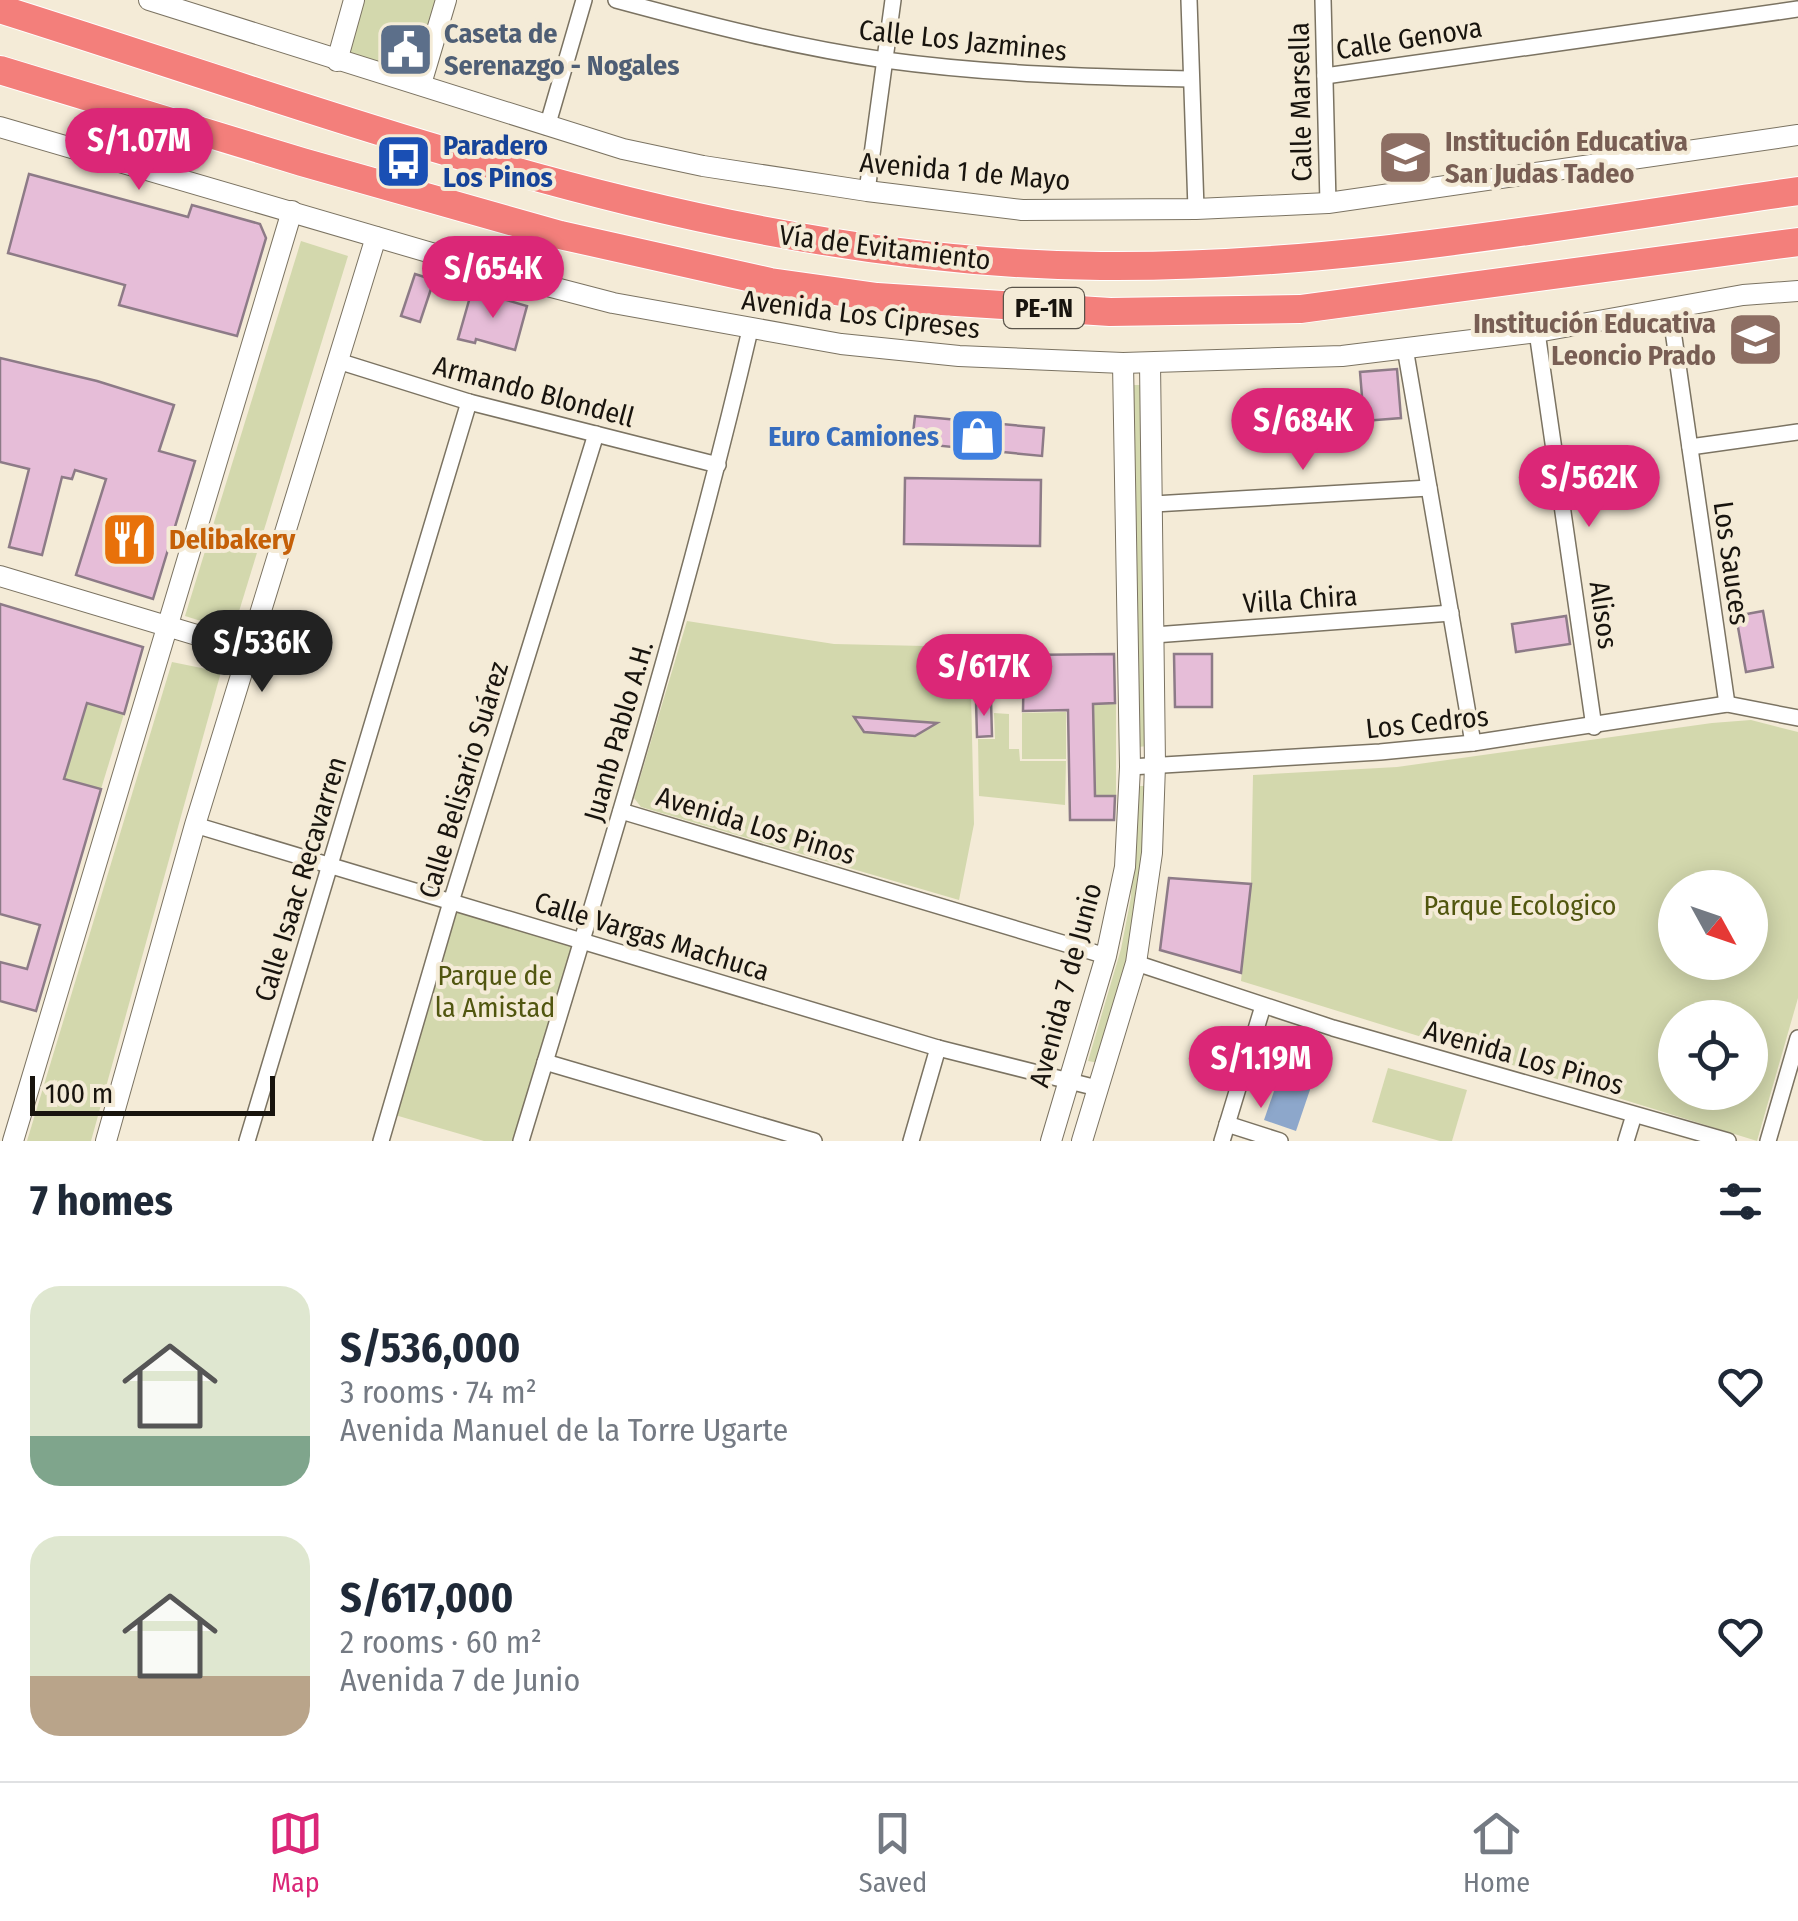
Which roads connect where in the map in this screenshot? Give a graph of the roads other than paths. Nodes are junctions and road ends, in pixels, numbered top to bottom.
1 (148, 0) edge
2 (354, 0) edge
3 (446, 0) edge
4 (584, 0) edge
5 (616, 0) edge
6 (892, 0) edge
7 (1189, 0) edge
8 (1323, 0) edge
9 (0, 9) edge
10 (1798, 9) edge
11 (884, 60) junction
12 (337, 61) junction
13 (0, 70) edge
14 (1324, 76) junction
15 (1191, 80) junction
16 (420, 84) junction
17 (0, 127) edge
18 (547, 127) junction
19 (1798, 135) edge
20 (868, 191) junction
21 (1798, 191) edge
22 (1328, 204) junction
23 (1196, 208) junction
24 (292, 211) junction
25 (376, 237) junction
26 (1798, 242) edge
27 (1798, 291) edge
28 (1670, 310) junction
29 (750, 330) junction
30 (1537, 332) junction
31 (1405, 348) junction
32 (338, 362) junction
33 (1123, 363) junction
34 (1150, 363) junction
35 (469, 402) junction
36 (1798, 432) edge
37 (596, 434) junction
38 (1690, 447) junction
39 (718, 465) junction
40 (1429, 488) junction
41 (1154, 504) junction
42 (0, 576) edge
43 (1451, 613) junction
44 (169, 626) junction
45 (1154, 635) junction
46 (250, 650) junction
47 (1727, 704) junction
48 (1798, 718) edge
49 (1594, 726) junction
50 (1473, 743) junction
51 (1155, 765) junction
52 (1130, 767) junction
53 (622, 811) junction
54 (196, 825) junction
55 (330, 865) junction
56 (451, 902) junction
57 (582, 941) junction
58 (1106, 956) junction
59 (1136, 963) junction
60 (1263, 1006) junction
61 (1798, 1038) edge
62 (938, 1048) junction
63 (544, 1062) junction
64 (1068, 1081) junction
65 (1097, 1088) junction
66 (1634, 1114) junction
67 (1227, 1124) junction
68 (13, 1141) edge
69 (106, 1141) edge
70 (247, 1141) edge
71 (380, 1141) edge
72 (521, 1141) edge
73 (814, 1141) edge
74 (911, 1141) edge
75 (1051, 1141) edge
76 (1082, 1141) edge
77 (1222, 1141) edge
78 (1280, 1141) edge
79 (1626, 1141) edge
80 (1728, 1141) edge
81 (1768, 1141) edge

1 - 12 street, Avenida 1 de Mayo
2 - 12 street
3 - 16 street
4 - 18 street
5 - 11 street, Calle Los Jazmines
6 - 11 street
7 - 15 street
8 - 14 street, Calle Marsella
9 - 21 highway, Vía de Evitamiento / PE-1N
10 - 14 street, Calle Genova
11 - 15 street, Calle Los Jazmines
11 - 20 street
12 - 16 street, Avenida 1 de Mayo
13 - 26 highway, Vía de Evitamiento / PE-1N
14 - 22 street, Calle Marsella
15 - 23 street
16 - 18 street, Avenida 1 de Mayo
17 - 24 street, Avenida Los Cipreses
18 - 20 street, Avenida 1 de Mayo
19 - 22 street, Avenida 1 de Mayo
20 - 23 street, Avenida 1 de Mayo
22 - 23 street, Avenida 1 de Mayo
24 - 25 street, Avenida Los Cipreses
24 - 44 street
25 - 29 street, Avenida Los Cipreses
25 - 32 street
27 - 28 street, Avenida Los Cipreses
28 - 30 street, Avenida Los Cipreses
28 - 38 street, Los Sauces
29 - 33 street, Avenida Los Cipreses
29 - 39 street, Juanb Pablo A.H.
30 - 31 street, Avenida Los Cipreses
30 - 49 street, Alisos
31 - 34 street, Avenida Los Cipreses
31 - 40 street
32 - 35 street, Armando Blondell
32 - 46 street
33 - 34 street, Avenida Los Cipreses
33 - 52 street, Avenida 7 de Junio
34 - 41 street, Avenida 7 de Junio
35 - 37 street, Armando Blondell
35 - 55 street, Calle Isaac Recavarren
36 - 38 street
37 - 39 street, Armando Blondell
37 - 56 street, Calle Belisario Suárez
38 - 47 street, Los Sauces
39 - 53 street, Juanb Pablo A.H.
40 - 41 street
40 - 43 street
41 - 45 street, Avenida 7 de Junio
42 - 44 street
43 - 45 street, Villa Chira
43 - 50 street
44 - 46 street
44 - 68 street
45 - 51 street, Avenida 7 de Junio
46 - 54 street
47 - 48 street
47 - 49 street, Los Cedros
49 - 50 street, Los Cedros
50 - 51 street, Los Cedros
51 - 52 street, Los Cedros
51 - 59 street, Avenida 7 de Junio
52 - 58 street, Avenida 7 de Junio
53 - 57 street, Juanb Pablo A.H.
53 - 58 street, Avenida Los Pinos
54 - 55 street, Calle Vargas Machuca
54 - 69 street
55 - 56 street, Calle Vargas Machuca
55 - 70 street, Calle Isaac Recavarren
56 - 57 street, Calle Vargas Machuca
56 - 71 street, Calle Belisario Suárez
57 - 62 street, Calle Vargas Machuca
57 - 63 street, Juanb Pablo A.H.
58 - 64 street, Avenida 7 de Junio
59 - 60 street, Avenida Los Pinos
59 - 65 street, Avenida 7 de Junio
60 - 66 street, Avenida Los Pinos
60 - 67 street
61 - 81 street
62 - 64 street, Calle Vargas Machuca
62 - 74 street
63 - 72 street, Juanb Pablo A.H.
63 - 73 street
64 - 65 street, Calle Vargas Machuca
64 - 75 street, Avenida 7 de Junio
65 - 76 street, Avenida 7 de Junio
66 - 79 street
66 - 80 street, Avenida Los Pinos
67 - 77 street
67 - 78 street

